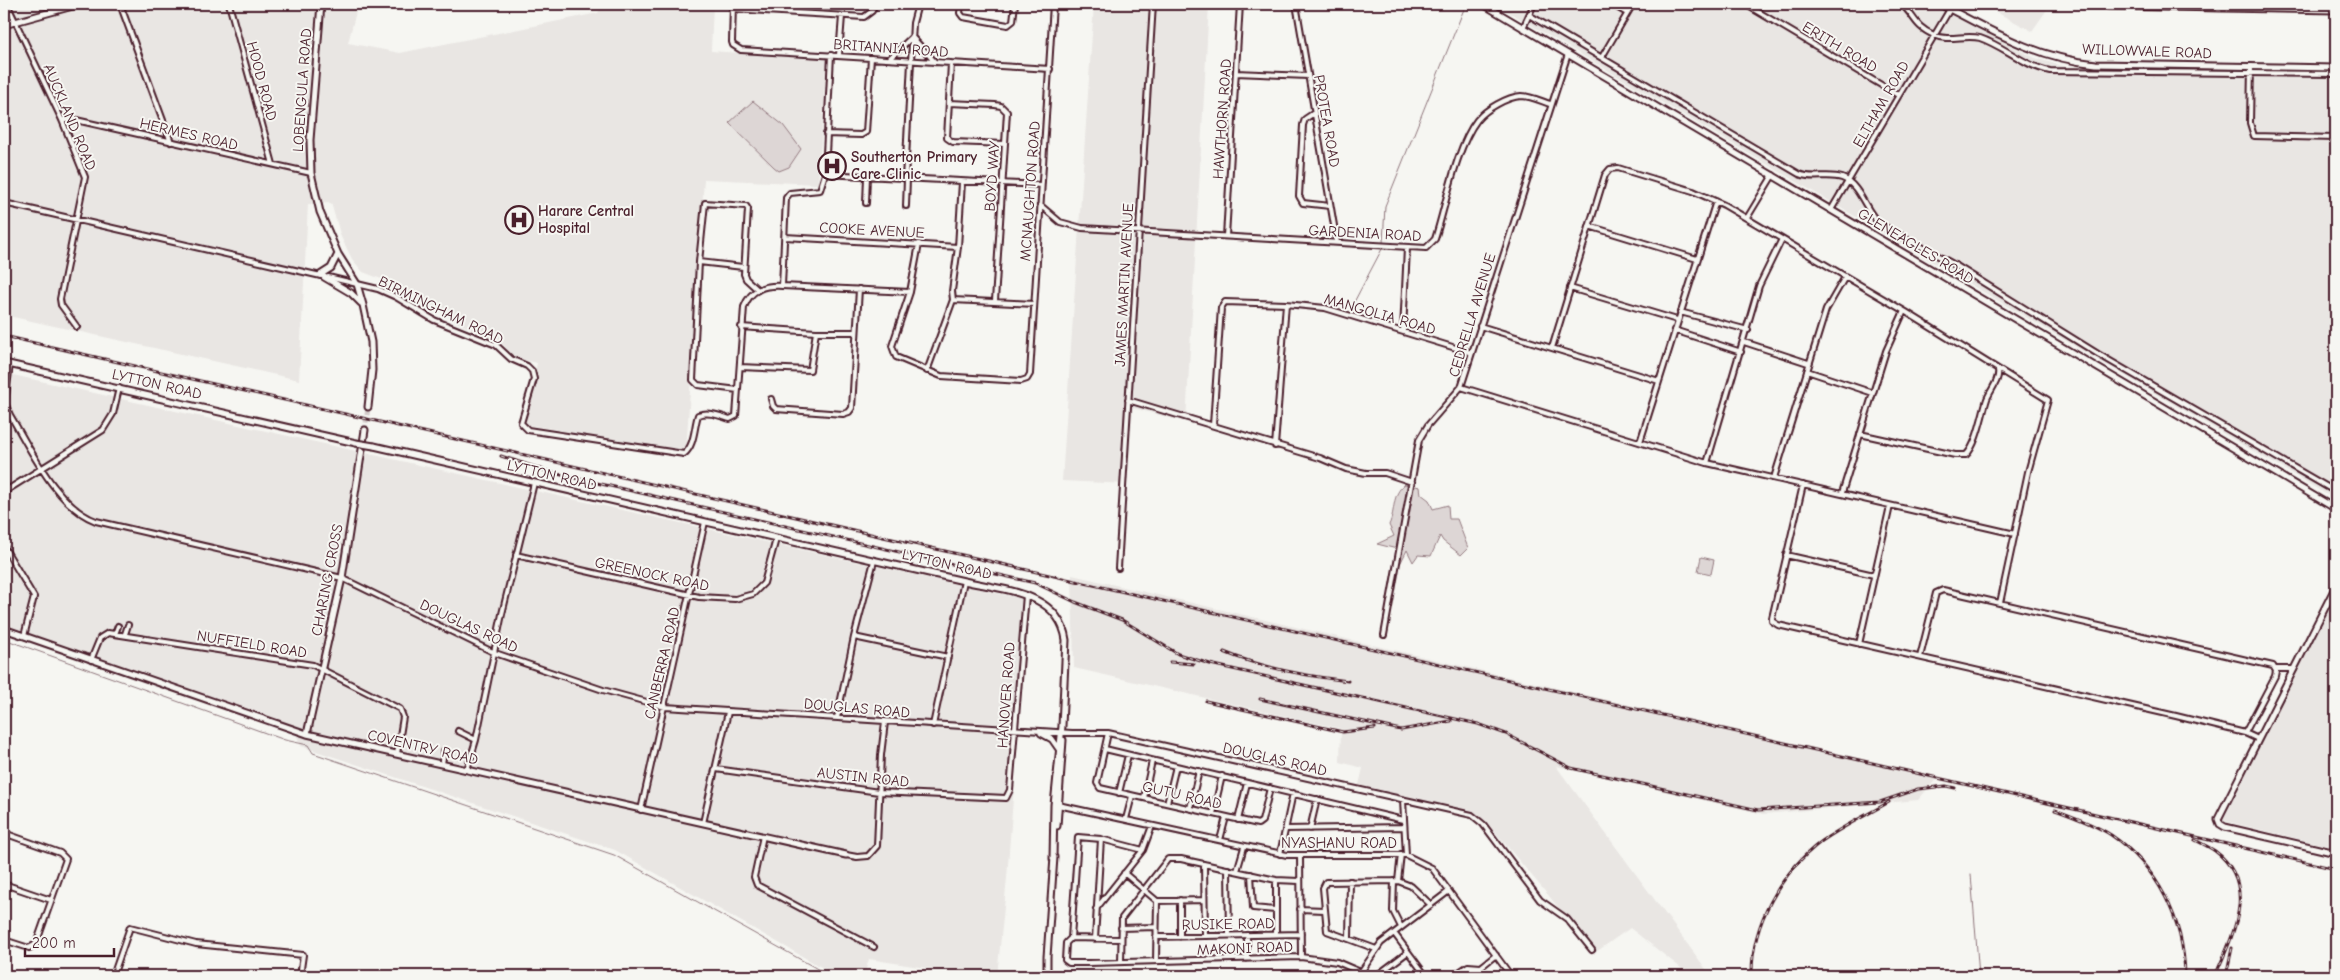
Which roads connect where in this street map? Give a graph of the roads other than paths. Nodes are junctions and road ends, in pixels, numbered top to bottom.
1 (7, 4) edge
2 (80, 4) edge
3 (120, 4) edge
4 (229, 4) edge
5 (321, 4) edge
6 (875, 4) edge
7 (918, 4) edge
8 (961, 4) edge
9 (1015, 4) edge
10 (1052, 4) edge
11 (1153, 4) edge
12 (1240, 4) edge
13 (1296, 4) edge
14 (1483, 4) edge
15 (1534, 4) edge
16 (1611, 4) edge
17 (1632, 4) edge
18 (1745, 4) edge
19 (1902, 4) edge
20 (1940, 4) edge
21 (2093, 4) edge
22 (2311, 4) edge
23 (2127, 5) edge
24 (2157, 5) edge
25 (733, 6) edge
26 (2227, 6) edge
27 (2265, 6) edge
28 (1950, 9) junction
29 (2310, 10) junction
30 (2336, 10) edge
31 (1627, 13) junction
32 (1529, 15) junction
33 (842, 16) junction
34 (14, 20) junction
35 (4, 24) edge
36 (1523, 28) junction
37 (1934, 36) junction
38 (912, 37) junction
39 (831, 54) junction
40 (1568, 54) junction
41 (839, 55) junction
42 (871, 58) junction
43 (890, 58) junction
44 (1602, 58) junction
45 (912, 60) junction
46 (934, 62) junction
47 (951, 63) junction
48 (2250, 66) junction
49 (2336, 68) edge
50 (1050, 69) junction
51 (1236, 73) junction
52 (2251, 73) junction
53 (2336, 74) edge
54 (1308, 76) junction
55 (1898, 95) junction
56 (949, 103) junction
57 (1550, 104) junction
58 (1314, 113) junction
59 (62, 120) junction
60 (826, 134) junction
61 (2336, 138) edge
62 (170, 142) junction
63 (1005, 144) junction
64 (273, 164) junction
65 (311, 173) junction
66 (825, 174) junction
67 (1773, 175) junction
68 (867, 177) junction
69 (906, 179) junction
70 (962, 182) junction
71 (1848, 182) junction
72 (1002, 184) junction
73 (1041, 185) junction
74 (1716, 201) junction
75 (866, 203) dead end
76 (4, 204) edge
77 (1040, 205) junction
78 (906, 206) dead end
79 (1330, 206) junction
80 (1830, 210) junction
81 (1747, 218) junction
82 (76, 220) junction
83 (1589, 226) junction
84 (1138, 231) junction
85 (1226, 236) junction
86 (785, 237) junction
87 (1782, 239) junction
88 (1337, 243) junction
89 (919, 244) junction
90 (958, 246) junction
91 (1408, 248) junction
92 (338, 254) junction
93 (1697, 259) junction
94 (699, 262) junction
95 (743, 266) junction
96 (322, 276) junction
97 (1845, 277) junction
98 (356, 284) junction
99 (782, 286) junction
100 (1570, 288) junction
101 (859, 289) junction
102 (758, 290) junction
103 (910, 292) junction
104 (953, 300) junction
105 (995, 301) junction
106 (1034, 304) junction
107 (1286, 304) junction
108 (363, 305) junction
109 (1904, 311) junction
110 (1680, 312) junction
111 (1677, 320) junction
112 (1480, 326) junction
113 (77, 327) dead end
114 (741, 327) junction
115 (1674, 330) junction
116 (1748, 330) junction
117 (1403, 331) junction
118 (816, 332) junction
119 (856, 332) junction
120 (1744, 342) junction
121 (1552, 348) junction
122 (1741, 352) junction
123 (1472, 353) junction
124 (1808, 363) junction
125 (7, 365) edge
126 (740, 367) junction
127 (1998, 370) junction
128 (927, 371) junction
129 (1807, 371) junction
130 (1659, 381) junction
131 (1461, 387) junction
132 (119, 388) junction
133 (738, 390) junction
134 (1873, 392) junction
135 (771, 399) dead end
136 (1128, 400) junction
137 (368, 407) tunnel mouth
138 (1213, 425) junction
139 (365, 430) tunnel mouth
140 (1860, 434) junction
141 (1640, 442) junction
142 (1275, 446) junction
143 (1707, 462) junction
144 (42, 468) junction
145 (1774, 478) junction
146 (1412, 482) junction
147 (534, 483) junction
148 (1803, 485) junction
149 (4, 492) edge
150 (2336, 492) edge
151 (1842, 493) junction
152 (1890, 506) junction
153 (2336, 509) edge
154 (705, 522) junction
155 (2015, 534) junction
156 (776, 539) junction
157 (4, 547) edge
158 (516, 555) junction
159 (1786, 555) junction
160 (874, 561) junction
161 (1118, 568) dead end
162 (1874, 575) junction
163 (342, 578) junction
164 (964, 580) junction
165 (2336, 586) edge
166 (689, 595) junction
167 (1026, 595) junction
168 (2000, 603) junction
169 (128, 625) dead end
170 (118, 626) dead end
171 (4, 629) edge
172 (115, 634) junction
173 (124, 634) junction
174 (1384, 635) dead end
175 (24, 636) junction
176 (854, 637) junction
177 (1859, 644) junction
178 (495, 653) junction
179 (948, 657) junction
180 (1920, 657) junction
181 (91, 660) junction
182 (322, 669) junction
183 (2276, 669) junction
184 (2294, 669) junction
185 (664, 707) junction
186 (728, 712) junction
187 (837, 718) junction
188 (885, 722) junction
189 (933, 725) junction
190 (458, 731) dead end
191 (1015, 731) junction
192 (1030, 731) junction
193 (1062, 731) junction
194 (1042, 733) junction
195 (1108, 733) junction
196 (2246, 733) junction
197 (307, 734) junction
198 (2258, 739) junction
199 (476, 740) junction
200 (1105, 749) junction
201 (1059, 750) junction
202 (444, 751) dead end
203 (397, 754) junction
204 (1128, 755) junction
205 (1152, 761) junction
206 (442, 764) junction
207 (1176, 766) junction
208 (716, 769) junction
209 (467, 770) junction
210 (1199, 771) junction
211 (1222, 776) junction
212 (1247, 783) junction
213 (1270, 788) junction
214 (879, 792) junction
215 (1119, 792) junction
216 (1294, 793) junction
217 (1008, 796) joint
218 (1132, 796) junction
219 (1144, 798) junction
220 (1317, 799) junction
221 (1403, 800) junction
222 (1167, 803) junction
223 (1056, 805) junction
224 (1190, 808) junction
225 (641, 810) junction
226 (1213, 814) junction
227 (1226, 817) junction
228 (1126, 819) junction
229 (1238, 820) junction
230 (1403, 820) junction
231 (703, 823) junction
232 (1152, 826) junction
233 (1403, 827) junction
234 (1286, 829) junction
235 (1310, 829) junction
236 (4, 833) edge
237 (763, 836) junction
238 (1101, 840) junction
239 (1220, 840) junction
240 (1244, 846) junction
241 (1143, 850) junction
242 (2336, 852) edge
243 (1280, 854) junction
244 (1401, 854) junction
245 (1406, 854) junction
246 (846, 856) joint
247 (1300, 856) junction
248 (1204, 864) junction
249 (1228, 869) junction
250 (1237, 871) junction
251 (1124, 873) junction
252 (1251, 874) junction
253 (1276, 880) junction
254 (1299, 881) junction
255 (1350, 881) junction
256 (1396, 881) junction
257 (4, 884) edge
258 (1144, 888) junction
259 (1449, 891) junction
260 (51, 900) junction
261 (1180, 900) junction
262 (1204, 900) junction
263 (1157, 901) junction
264 (1430, 905) junction
265 (1096, 909) junction
266 (1275, 910) junction
267 (1300, 910) junction
268 (1324, 910) junction
269 (1156, 927) junction
270 (1401, 927) junction
271 (1121, 928) junction
272 (1394, 933) junction
273 (1276, 934) junction
274 (1300, 934) junction
275 (1229, 935) junction
276 (1247, 935) junction
277 (1204, 936) junction
278 (1156, 937) junction
279 (1180, 937) junction
280 (1071, 938) junction
281 (1349, 938) junction
282 (1095, 939) junction
283 (1120, 939) junction
284 (4, 940) edge
285 (874, 947) dead end
286 (1376, 948) junction
287 (1592, 950) dead end
288 (1408, 952) junction
289 (1496, 955) junction
290 (1301, 957) junction
291 (1247, 959) junction
292 (1156, 961) junction
293 (1121, 962) junction
294 (1481, 967) junction
295 (1422, 970) junction
296 (1360, 972) junction
297 (114, 976) edge
298 (300, 976) edge
299 (1047, 976) edge
300 (1365, 976) edge
301 (1376, 976) edge
302 (1414, 976) edge
303 (1426, 976) edge
304 (1452, 976) edge
305 (1482, 976) edge
306 (1511, 976) edge

1 - 34 street, AUCKLAND ROAD
2 - 34 street
3 - 62 street
4 - 64 street, HOOD ROAD
5 - 65 street, LOBENGULA ROAD
6 - 33 street
7 - 38 street
8 - 9 street
10 - 50 street, MCNAUGHTON ROAD
11 - 84 street, JAMES MARTIN AVENUE
12 - 51 street, HAWTHORN ROAD
13 - 54 street, PROTEA ROAD
14 - 36 street, GLENEAGLES ROAD
15 - 32 street
16 - 31 street
17 - 31 street
18 - 55 street, ERITH ROAD
19 - 37 street
20 - 28 street, WILLOWVALE ROAD
21 - 23 street
22 - 29 street
23 - 24 street
24 - 26 street
25 - 33 street
25 - 39 street, BRITANNIA ROAD
26 - 27 street
27 - 29 street
28 - 37 street, ELTHAM ROAD
28 - 48 street, WILLOWVALE ROAD
29 - 30 street
31 - 44 street
32 - 36 street
32 - 44 street
33 - 41 street
34 - 35 street
34 - 59 street, AUCKLAND ROAD
36 - 40 street, GLENEAGLES ROAD
37 - 52 street
37 - 55 street, ELTHAM ROAD
38 - 43 street
38 - 45 street
38 - 46 street
39 - 41 street, BRITANNIA ROAD
39 - 60 street
40 - 57 street, CEDRELLA AVENUE
40 - 67 street, GLENEAGLES ROAD
41 - 42 street, BRITANNIA ROAD
42 - 43 street, BRITANNIA ROAD
42 - 60 street
43 - 45 street, BRITANNIA ROAD
44 - 71 street
45 - 46 street, BRITANNIA ROAD
45 - 69 street
46 - 47 street, BRITANNIA ROAD
47 - 50 street, BRITANNIA ROAD
47 - 56 street
48 - 49 street, WILLOWVALE ROAD
48 - 52 street
50 - 73 street, MCNAUGHTON ROAD
51 - 54 street
51 - 85 street, HAWTHORN ROAD
52 - 53 street
52 - 61 street
54 - 58 street, PROTEA ROAD
55 - 71 street, ELTHAM ROAD
56 - 63 street, BOYD WAY
56 - 63 street
57 - 91 street, GARDENIA ROAD
57 - 112 street, CEDRELLA AVENUE
58 - 79 street, PROTEA ROAD
58 - 79 street
59 - 62 street, HERMES ROAD
59 - 82 street, AUCKLAND ROAD
60 - 66 street
62 - 64 street, HERMES ROAD
63 - 72 street, BOYD WAY
64 - 65 street, HERMES ROAD
65 - 92 street, LOBENGULA ROAD
66 - 68 street
66 - 86 street
67 - 80 street, GLENEAGLES ROAD
67 - 81 street
68 - 69 street
68 - 75 street
69 - 70 street
69 - 78 street
70 - 72 street
70 - 90 street
71 - 80 street, ELTHAM ROAD
71 - 150 street
72 - 73 street
72 - 105 street, BOYD WAY
73 - 77 street, MCNAUGHTON ROAD
74 - 81 street
74 - 83 street
74 - 93 street
76 - 82 street, BIRMINGHAM ROAD
77 - 84 street, GARDENIA ROAD
77 - 106 street, MCNAUGHTON ROAD
79 - 88 street, PROTEA ROAD
80 - 153 street, GLENEAGLES ROAD
81 - 87 street
82 - 96 street, BIRMINGHAM ROAD
82 - 113 street, AUCKLAND ROAD
83 - 93 street
83 - 100 street
84 - 85 street, GARDENIA ROAD
84 - 136 street, JAMES MARTIN AVENUE
85 - 88 street, GARDENIA ROAD
86 - 89 street, COOKE AVENUE
86 - 99 street
87 - 97 street
87 - 116 street
88 - 91 street, GARDENIA ROAD
89 - 90 street, COOKE AVENUE
89 - 103 street
90 - 104 street
91 - 117 street
92 - 96 street
92 - 98 street, LOBENGULA ROAD
93 - 110 street
94 - 95 street
94 - 95 street
94 - 133 street
95 - 102 street
96 - 98 street, BIRMINGHAM ROAD
96 - 108 street
97 - 109 street
97 - 124 street
98 - 108 street, LOBENGULA ROAD
98 - 133 street, BIRMINGHAM ROAD
99 - 101 street
99 - 102 street
100 - 111 street
100 - 121 street
101 - 103 street
101 - 119 street
102 - 114 street
103 - 128 street
104 - 105 street
104 - 128 street
105 - 106 street
106 - 128 street, MCNAUGHTON ROAD
107 - 117 street, MANGOLIA ROAD
107 - 138 street, MANGOLIA ROAD
107 - 142 street
108 - 137 street, LOBENGULA ROAD
109 - 127 street
109 - 134 street
110 - 111 street
110 - 116 street
111 - 115 street
112 - 121 street
112 - 123 street, CEDRELLA AVENUE
114 - 118 street
114 - 126 street
115 - 122 street
115 - 130 street
116 - 120 street
117 - 123 street, MANGOLIA ROAD
118 - 119 street
118 - 126 street
119 - 135 street
120 - 122 street
120 - 124 street
121 - 130 street
122 - 143 street
123 - 131 street, CEDRELLA AVENUE
124 - 129 street
125 - 132 street, LYTTON ROAD
125 - 144 street, DOUGLAS ROAD
126 - 133 street
127 - 140 street
127 - 155 street
129 - 134 street
129 - 145 street
130 - 141 street
131 - 141 street
131 - 146 street, CEDRELLA AVENUE
132 - 144 street
132 - 147 street, LYTTON ROAD, bridge
134 - 140 street
136 - 138 street
136 - 161 street, JAMES MARTIN AVENUE
138 - 142 street
139 - 163 street, CHARING CROSS
140 - 151 street
141 - 143 street
142 - 146 street
143 - 145 street
144 - 149 street
144 - 163 street, DOUGLAS ROAD
145 - 148 street
146 - 174 street, CEDRELLA AVENUE
147 - 154 street, LYTTON ROAD
147 - 158 street
148 - 151 street
148 - 159 street
151 - 152 street
152 - 155 street
152 - 162 street
154 - 156 street, LYTTON ROAD
154 - 166 street, CANBERRA ROAD
155 - 168 street
156 - 160 street, LYTTON ROAD
156 - 166 street, GREENOCK ROAD
157 - 175 street
158 - 166 street, GREENOCK ROAD
158 - 178 street
159 - 162 street
159 - 177 street
160 - 164 street, LYTTON ROAD
160 - 176 street
162 - 177 street
163 - 178 street, DOUGLAS ROAD
163 - 182 street, CHARING CROSS
164 - 167 street, LYTTON ROAD
164 - 179 street
165 - 184 street
166 - 185 street, CANBERRA ROAD
167 - 191 street, HANOVER ROAD
167 - 193 street, LYTTON ROAD
168 - 180 street
168 - 183 street
169 - 173 street
170 - 172 street
171 - 175 street, COVENTRY ROAD
172 - 173 street, NUFFIELD ROAD
172 - 181 street
173 - 182 street, NUFFIELD ROAD
175 - 181 street, COVENTRY ROAD
176 - 179 street
176 - 187 street
177 - 180 street
178 - 185 street, DOUGLAS ROAD
178 - 199 street
179 - 189 street
180 - 196 street
181 - 197 street, COVENTRY ROAD
182 - 197 street, CHARING CROSS
182 - 203 street, NUFFIELD ROAD
183 - 184 street
183 - 196 street
184 - 198 street
185 - 186 street, DOUGLAS ROAD
185 - 225 street, CANBERRA ROAD
186 - 187 street, DOUGLAS ROAD
186 - 208 street
187 - 188 street, DOUGLAS ROAD
188 - 189 street, DOUGLAS ROAD
188 - 214 street
189 - 191 street, DOUGLAS ROAD
190 - 199 street
191 - 192 street, DOUGLAS ROAD
191 - 217 street, HANOVER ROAD
192 - 193 street, DOUGLAS ROAD
192 - 194 street, DOUGLAS ROAD
193 - 194 street, DOUGLAS ROAD
193 - 195 street, DOUGLAS ROAD
193 - 201 street
193 - 223 street
194 - 201 street
195 - 200 street
195 - 221 street, DOUGLAS ROAD
196 - 198 street
197 - 203 street, COVENTRY ROAD
198 - 242 street
199 - 209 street
200 - 204 street
200 - 215 street, GUTU ROAD
201 - 223 street
202 - 206 street
203 - 206 street, COVENTRY ROAD
204 - 205 street
204 - 215 street
205 - 207 street
205 - 219 street
206 - 209 street, COVENTRY ROAD
207 - 210 street
207 - 222 street
208 - 214 street, AUSTIN ROAD
208 - 231 street
209 - 225 street, COVENTRY ROAD
210 - 211 street
210 - 224 street
211 - 212 street
211 - 226 street
212 - 213 street
212 - 229 street
213 - 216 street
213 - 229 street, GUTU ROAD
214 - 217 street, AUSTIN ROAD
214 - 246 street
215 - 218 street, GUTU ROAD
216 - 220 street
216 - 234 street
218 - 219 street, GUTU ROAD
218 - 228 street
219 - 222 street, GUTU ROAD
220 - 230 street
220 - 235 street
221 - 230 street
221 - 287 street, DOUGLAS ROAD
222 - 224 street, GUTU ROAD
223 - 228 street, NYASHANU ROAD
223 - 299 street
224 - 226 street, GUTU ROAD
225 - 231 street, COVENTRY ROAD
226 - 227 street, GUTU ROAD
227 - 229 street, GUTU ROAD
227 - 239 street
228 - 232 street, NYASHANU ROAD
230 - 233 street
231 - 237 street, COVENTRY ROAD
232 - 239 street, NYASHANU ROAD
232 - 241 street
233 - 235 street
233 - 245 street
234 - 235 street
234 - 243 street
236 - 260 street
237 - 246 street, COVENTRY ROAD
237 - 285 street
238 - 241 street
238 - 265 street
238 - 280 street
239 - 240 street, NYASHANU ROAD
240 - 243 street, NYASHANU ROAD
240 - 250 street
241 - 251 street
243 - 247 street, NYASHANU ROAD
244 - 245 street, NYASHANU ROAD
244 - 247 street, NYASHANU ROAD
244 - 256 street
245 - 259 street, NYASHANU ROAD
247 - 254 street
248 - 249 street
248 - 258 street
248 - 262 street
249 - 250 street
249 - 275 street
250 - 252 street
251 - 258 street
251 - 265 street
252 - 253 street
252 - 266 street
253 - 254 street
253 - 266 street
254 - 267 street
255 - 256 street
255 - 268 street
255 - 281 street
256 - 264 street
256 - 270 street
257 - 260 street
258 - 263 street
258 - 271 street
259 - 264 street
259 - 289 street, NYASHANU ROAD
260 - 284 street
261 - 262 street
261 - 263 street
261 - 279 street
262 - 277 street
263 - 269 street
264 - 270 street
265 - 282 street
266 - 273 street
267 - 268 street
267 - 274 street
268 - 281 street
269 - 271 street
269 - 278 street
270 - 272 street
271 - 283 street
272 - 286 street
272 - 288 street
273 - 274 street, RUSIKE ROAD
273 - 276 street, RUSIKE ROAD
274 - 290 street
275 - 276 street, RUSIKE ROAD
275 - 277 street, RUSIKE ROAD
276 - 291 street
277 - 279 street, RUSIKE ROAD
278 - 279 street, RUSIKE ROAD
278 - 292 street
280 - 282 street
280 - 293 street, MAKONI ROAD
281 - 286 street
282 - 283 street
283 - 293 street
286 - 296 street
288 - 295 street
288 - 301 street
289 - 294 street
289 - 306 street, NYASHANU ROAD
290 - 291 street, MAKONI ROAD
290 - 296 street, MAKONI ROAD
291 - 292 street, MAKONI ROAD
292 - 293 street, MAKONI ROAD
294 - 304 street
294 - 305 street
295 - 302 street
295 - 303 street
296 - 300 street, MAKONI ROAD
297 - 298 street

